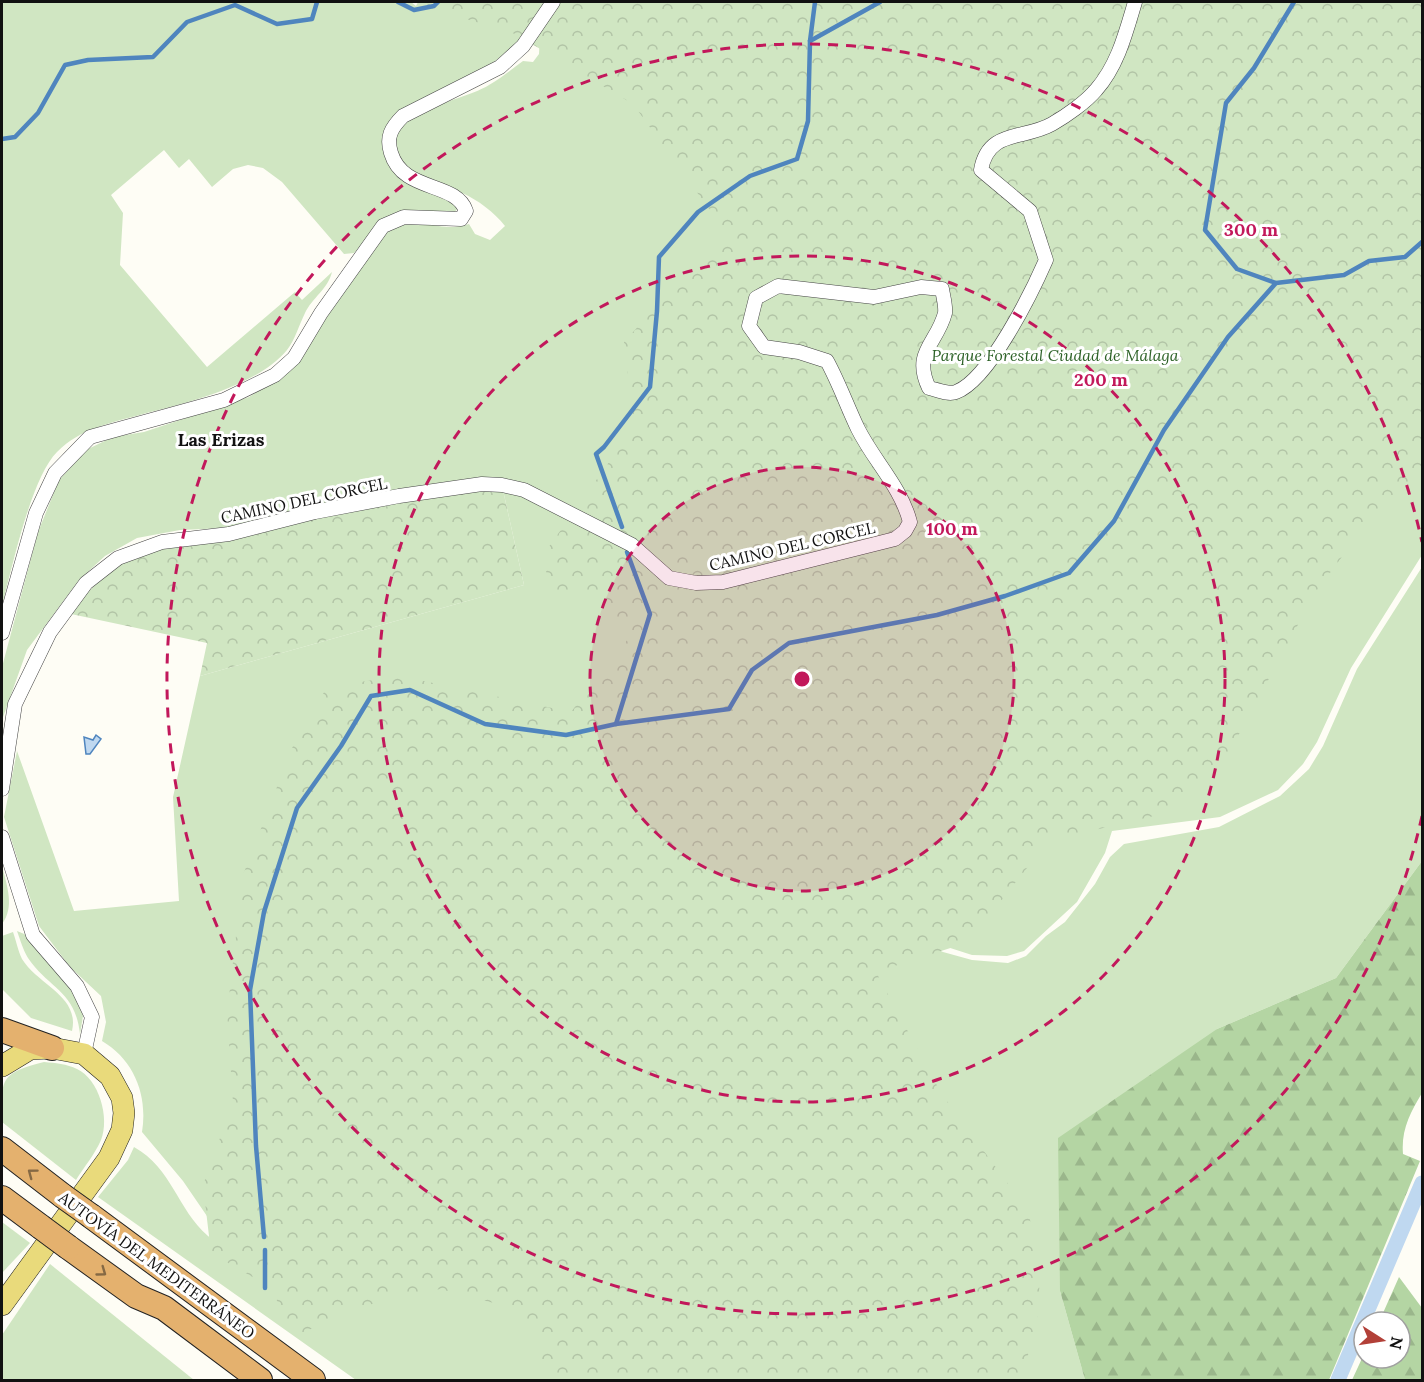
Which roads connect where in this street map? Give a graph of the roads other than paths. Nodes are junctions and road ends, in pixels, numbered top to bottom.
1 (553, 2) edge
2 (1135, 2) edge
3 (2, 633) edge
4 (2, 789) edge
5 (2, 837) edge
6 (2, 1030) edge
7 (52, 1047) junction
8 (84, 1054) junction
9 (2, 1066) edge
10 (2, 1149) edge
11 (2, 1198) edge
12 (136, 1296) junction
13 (2, 1305) edge
14 (232, 1380) edge
15 (260, 1380) edge
16 (313, 1380) edge

1 - 3 street
2 - 4 street, CAMINO DEL CORCEL
5 - 8 street
6 - 7 highway
7 - 8 main road
7 - 9 main road
8 - 13 main road
16 -> 10 highway, AUTOVÍA DEL MEDITERRÁNEO, bridge
11 -> 12 highway, AUTOVÍA DEL MEDITERRÁNEO, bridge
12 - 14 highway
12 - 15 highway, AUTOVÍA DEL MEDITERRÁNEO

